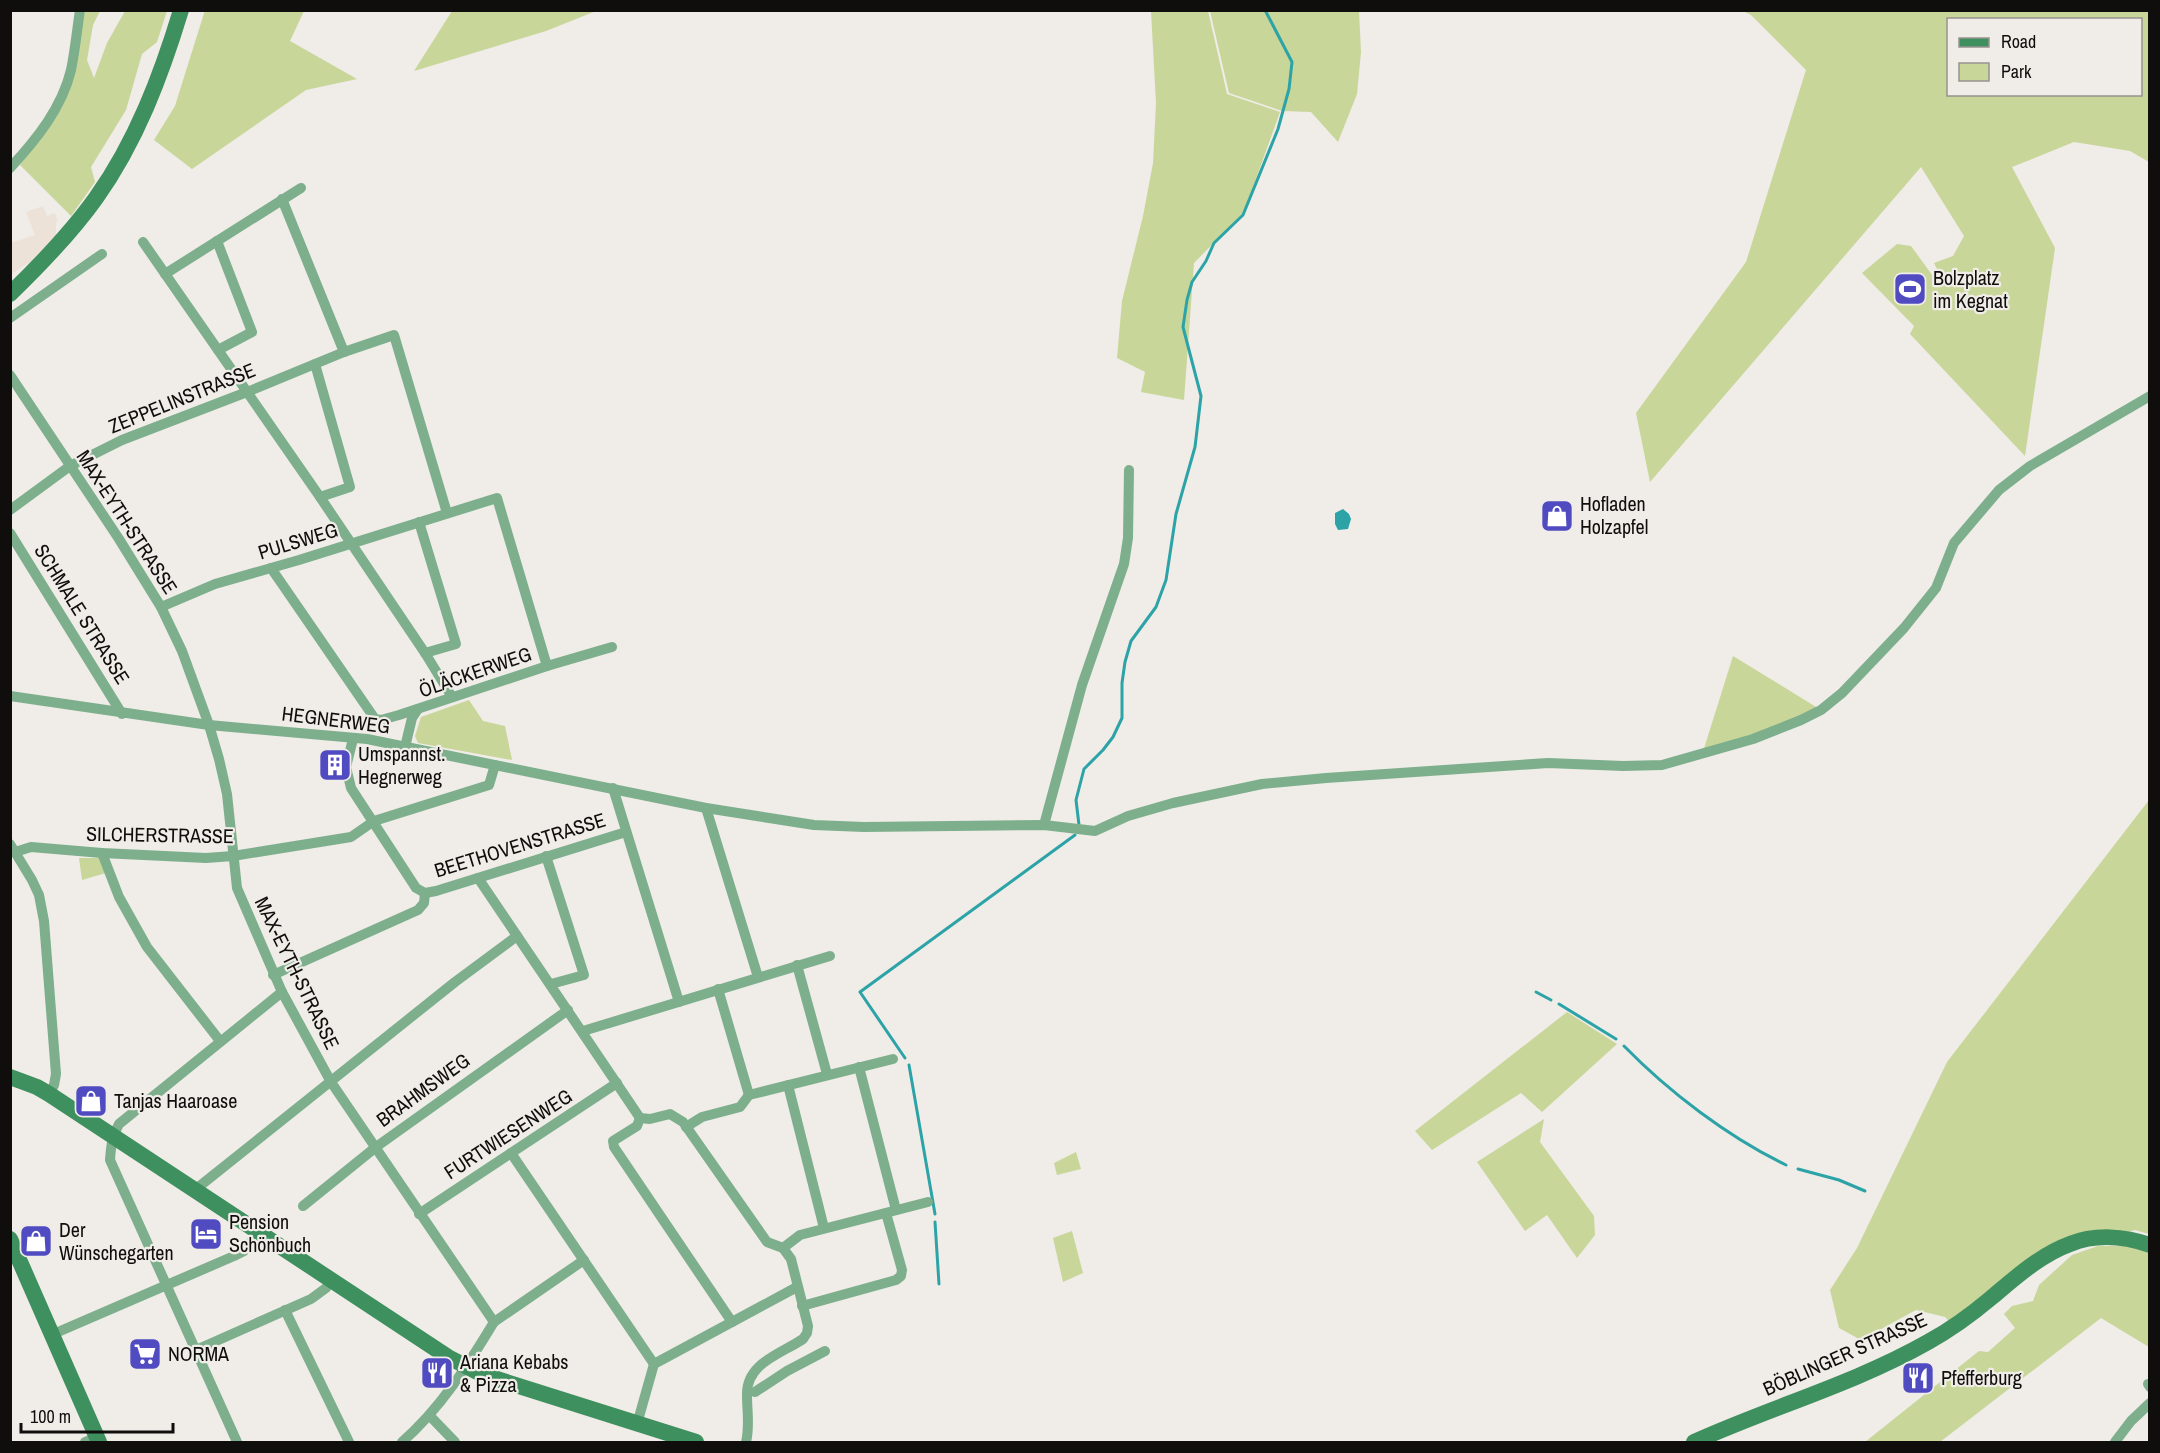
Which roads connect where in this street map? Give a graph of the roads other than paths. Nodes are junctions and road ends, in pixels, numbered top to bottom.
1 (80, 10) edge
2 (181, 10) edge
3 (10, 168) edge
4 (301, 188) dead end
5 (282, 199) junction
6 (217, 241) junction
7 (143, 242) dead end
8 (102, 255) dead end
9 (165, 274) junction
10 (10, 294) edge
11 (10, 318) edge
12 (218, 350) junction
13 (344, 352) junction
14 (315, 364) junction
15 (10, 375) edge
16 (247, 392) junction
17 (2150, 396) edge
18 (70, 466) junction
19 (1129, 470) dead end
20 (320, 497) junction
21 (497, 498) joint
22 (10, 510) edge
23 (447, 513) junction
24 (419, 522) junction
25 (10, 534) edge
26 (352, 544) junction
27 (271, 568) junction
28 (161, 607) junction
29 (612, 647) dead end
30 (425, 653) junction
31 (547, 666) junction
32 (10, 696) edge
33 (452, 697) junction
34 (418, 709) junction
35 (122, 714) junction
36 (209, 725) junction
37 (353, 739) junction
38 (405, 747) junction
39 (495, 765) junction
40 (613, 788) junction
41 (705, 807) junction
42 (375, 821) junction
43 (1044, 825) junction
44 (626, 832) junction
45 (13, 848) edge
46 (102, 853) junction
47 (232, 856) junction
48 (546, 856) junction
49 (478, 878) junction
50 (425, 893) junction
51 (517, 936) junction
52 (830, 956) dead end
53 (797, 966) junction
54 (273, 975) junction
55 (758, 977) junction
56 (550, 984) junction
57 (718, 989) junction
58 (282, 992) junction
59 (679, 1002) junction
60 (568, 1010) junction
61 (583, 1031) junction
62 (220, 1041) junction
63 (893, 1059) dead end
64 (859, 1067) junction
65 (827, 1074) junction
66 (15, 1081) edge
67 (331, 1082) junction
68 (617, 1083) junction
69 (788, 1085) junction
70 (49, 1094) junction
71 (749, 1095) junction
72 (640, 1118) junction
73 (686, 1127) junction
74 (112, 1136) junction
75 (376, 1147) junction
76 (511, 1153) junction
77 (196, 1189) junction
78 (928, 1202) dead end
79 (303, 1206) dead end
80 (891, 1211) junction
81 (419, 1214) junction
82 (824, 1228) junction
83 (258, 1232) junction
84 (2134, 1238) edge
85 (10, 1239) edge
86 (783, 1248) junction
87 (584, 1260) junction
88 (332, 1280) junction
89 (166, 1284) junction
90 (797, 1287) junction
91 (802, 1306) junction
92 (285, 1310) junction
93 (494, 1322) junction
94 (732, 1322) junction
95 (51, 1335) junction
96 (196, 1350) junction
97 (825, 1351) dead end
98 (654, 1364) junction
99 (466, 1367) junction
100 (755, 1392) dead end
101 (2150, 1403) edge
102 (430, 1416) junction
103 (637, 1424) junction
104 (94, 1441) edge
105 (237, 1443) edge
106 (349, 1443) edge
107 (402, 1443) edge
108 (455, 1443) edge
109 (696, 1443) edge
110 (746, 1443) edge
111 (1694, 1443) edge
112 (2115, 1443) edge

1 - 3 street
2 - 10 main road
4 - 5 street
5 - 6 street
5 - 13 street
6 - 9 street
6 - 12 street
7 - 9 street
8 - 11 street
9 - 12 street
12 - 16 street
13 - 14 street, ZEPPELINSTRASSE
13 - 23 street, ZEPPELINSTRASSE
14 - 16 street, ZEPPELINSTRASSE
14 - 20 street
15 - 18 street, MAX-EYTH-STRASSE
16 - 18 street, ZEPPELINSTRASSE
16 - 20 street
17 - 43 street, HEGNERWEG
18 - 22 street, ZEPPELINSTRASSE
18 - 28 street, MAX-EYTH-STRASSE
19 - 43 street
20 - 26 street
21 - 23 street, PULSWEG
21 - 31 street, ÖLÄCKERWEG
23 - 24 street, PULSWEG
24 - 26 street, PULSWEG
24 - 30 street
25 - 35 street, SCHMALE STRASSE
26 - 27 street, PULSWEG
26 - 30 street
27 - 28 street, PULSWEG
27 - 34 street
28 - 36 street, MAX-EYTH-STRASSE
29 - 31 street, ÖLÄCKERWEG
30 - 33 street
31 - 33 street, ÖLÄCKERWEG
32 - 35 street, HEGNERWEG
33 - 34 street, ÖLÄCKERWEG
34 - 38 street, ÖLÄCKERWEG
35 - 36 street, HEGNERWEG
36 - 37 street, HEGNERWEG
36 - 47 street, MAX-EYTH-STRASSE
37 - 38 street, HEGNERWEG
37 - 42 street, BEETHOVENSTRASSE
38 - 39 street, HEGNERWEG
39 - 40 street, HEGNERWEG
39 - 42 street, SILCHERSTRASSE
40 - 41 street, HEGNERWEG
40 - 44 street
41 - 43 street, HEGNERWEG
41 - 55 street
42 - 47 street, SILCHERSTRASSE
42 - 50 street, BEETHOVENSTRASSE
44 - 48 street, BEETHOVENSTRASSE
44 - 59 street
45 - 46 street, SILCHERSTRASSE
45 - 70 street
46 - 47 street, SILCHERSTRASSE
46 - 62 street
47 - 54 street, MAX-EYTH-STRASSE
48 - 49 street, BEETHOVENSTRASSE
48 - 56 street
49 - 50 street, BEETHOVENSTRASSE
49 - 51 street
50 - 54 street
51 - 56 street
51 - 67 street
52 - 53 street
53 - 55 street
53 - 65 street
54 - 58 street, MAX-EYTH-STRASSE
55 - 57 street
56 - 60 street
57 - 59 street
57 - 71 street
58 - 62 street
58 - 67 street, MAX-EYTH-STRASSE
59 - 61 street
60 - 61 street
60 - 75 street, BRAHMSWEG
61 - 68 street
62 - 74 street
63 - 64 street
64 - 65 street
64 - 80 street
65 - 69 street
66 - 70 main road
67 - 75 street, MAX-EYTH-STRASSE
67 - 77 street
68 - 72 street
68 - 76 street, FURTWIESENWEG
69 - 71 street
69 - 82 street
70 - 74 main road
71 - 73 street
72 - 73 street
72 - 94 street
73 - 86 street
74 - 77 main road
74 - 89 street
75 - 79 street, BRAHMSWEG
75 - 81 street, MAX-EYTH-STRASSE
76 - 81 street, FURTWIESENWEG
76 - 87 street
77 - 83 main road
78 - 80 street
80 - 82 street
80 - 91 street
81 - 93 street, MAX-EYTH-STRASSE
82 - 86 street
83 - 88 main road
83 - 89 street
84 - 111 main road, BÖBLINGER STRASSE
85 - 95 main road
86 - 90 street
87 - 93 street
87 - 98 street
88 - 92 street
88 - 99 main road
89 - 95 street
89 - 96 street
90 - 91 street
90 - 94 street
91 - 110 street
92 - 96 street
92 - 106 street
93 - 99 street
94 - 98 street
95 - 104 main road
96 - 105 street
97 - 100 street
98 - 103 street
99 - 102 street
99 - 103 main road
101 - 112 street
102 - 107 street
102 - 108 street
103 - 109 main road

